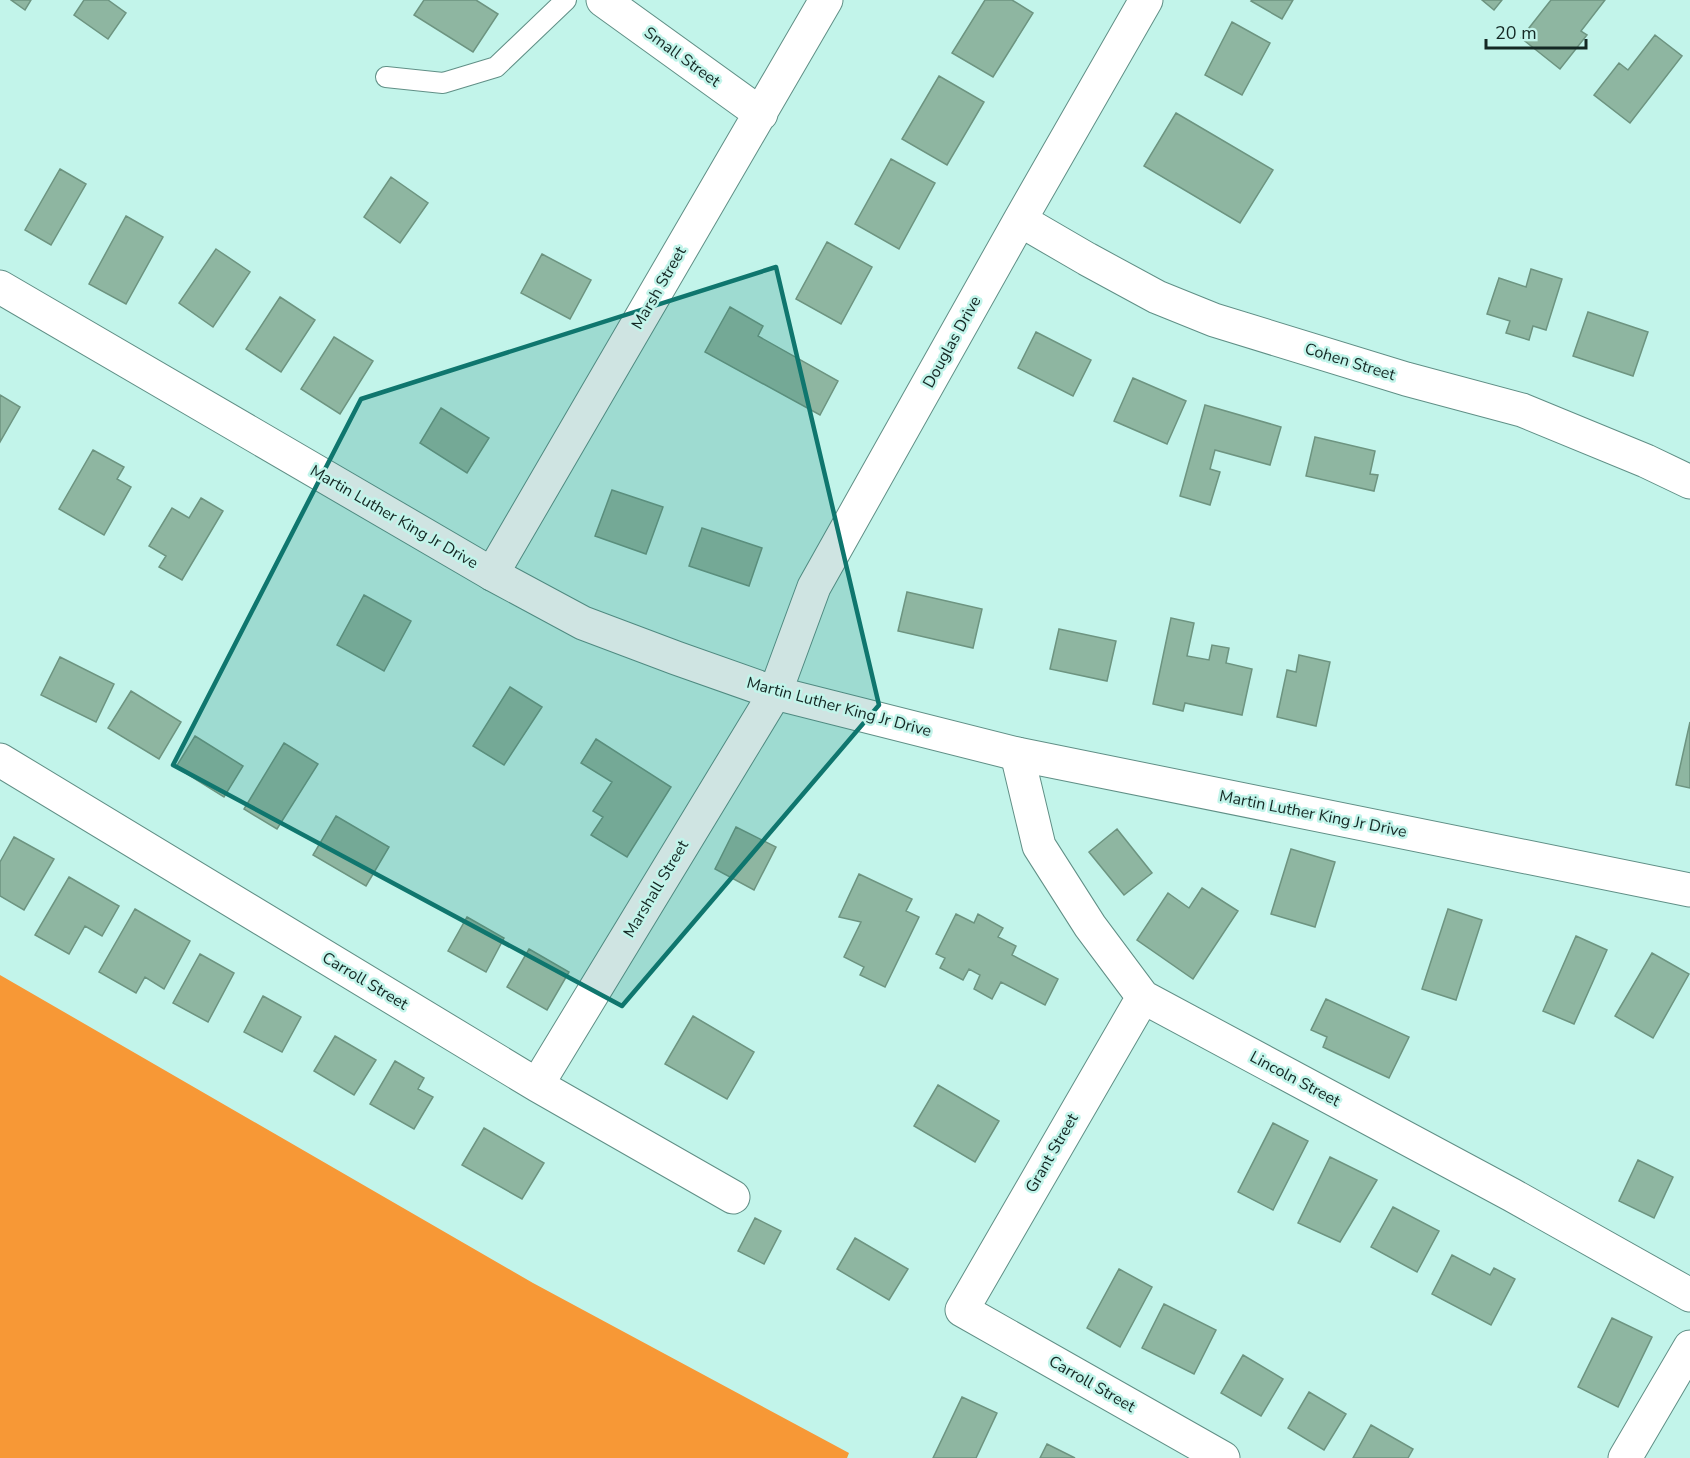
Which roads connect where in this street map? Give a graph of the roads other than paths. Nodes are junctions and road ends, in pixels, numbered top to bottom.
1 (566, 0) edge
2 (603, 0) edge
3 (826, 0) edge
4 (1146, 0) edge
5 (386, 77) dead end
6 (761, 114) junction
7 (1020, 220) junction
8 (0, 287) edge
9 (1690, 482) edge
10 (492, 574) junction
11 (775, 693) junction
12 (1017, 754) junction
13 (0, 760) edge
14 (1690, 890) edge
15 (1143, 997) junction
16 (537, 1085) junction
17 (733, 1197) dead end
18 (1690, 1295) edge
19 (962, 1310) joint
20 (1690, 1347) edge
21 (1223, 1458) edge
22 (1625, 1458) edge

1 - 5 lane
2 - 6 street, Small Street
3 - 6 street, Marsh Street
4 - 7 street, Douglas Drive
6 - 10 street, Marsh Street
7 - 9 street, Cohen Street
7 - 11 street, Douglas Drive
8 - 10 street, Martin Luther King Jr Drive
10 - 11 street, Martin Luther King Jr Drive
11 - 12 street, Martin Luther King Jr Drive
11 - 16 street, Marshall Street
12 - 14 street, Martin Luther King Jr Drive
12 - 15 street, Lincoln Street
13 - 16 street, Carroll Street
15 - 18 street, Lincoln Street
15 - 19 street, Grant Street
16 - 17 street, Carroll Street
19 - 21 street, Carroll Street
20 - 22 street

